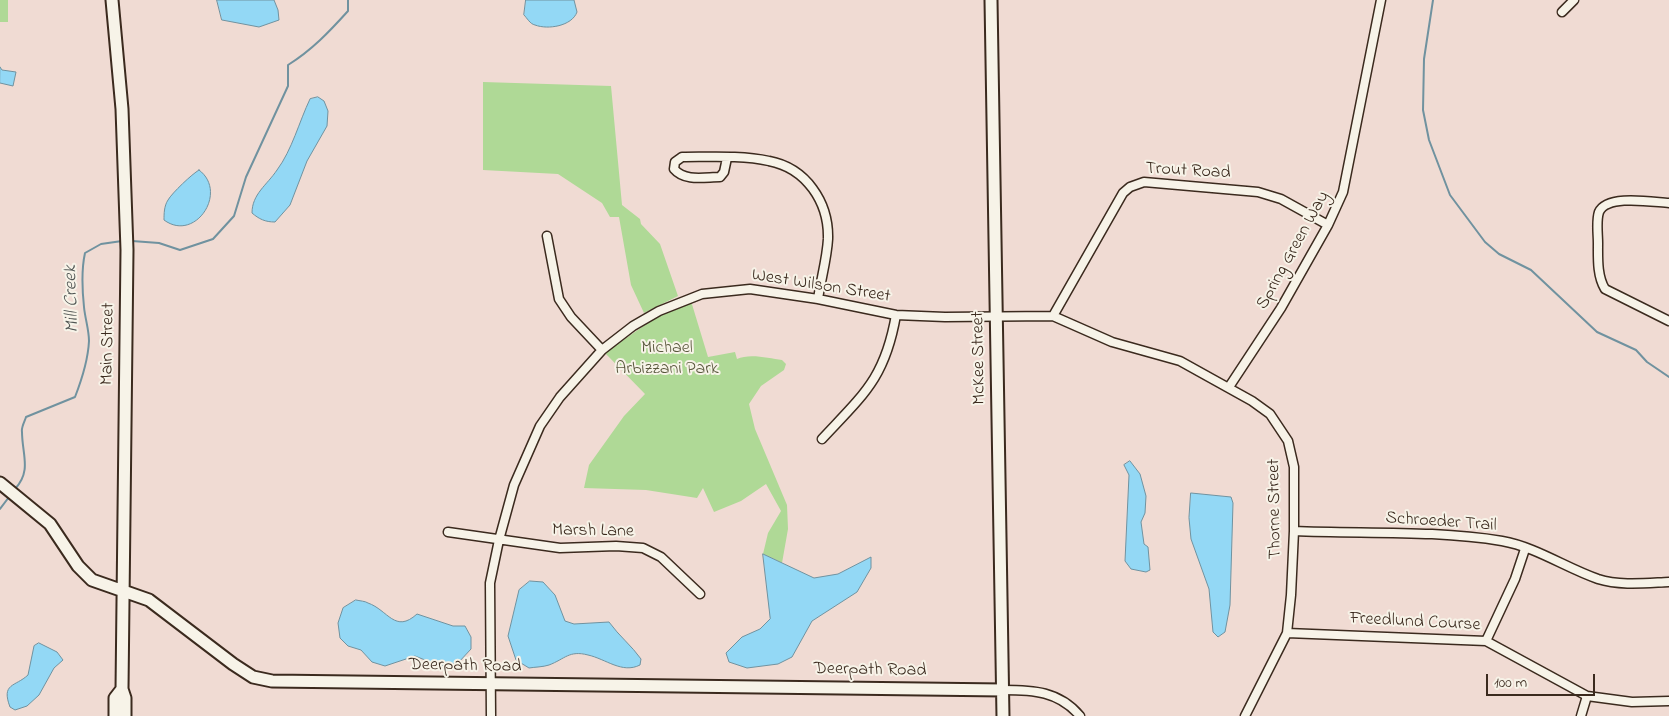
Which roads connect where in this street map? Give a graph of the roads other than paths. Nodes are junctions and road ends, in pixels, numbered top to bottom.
1 (112, 0) edge
2 (991, 0) edge
3 (1381, 0) edge
4 (1574, 0) edge
5 (1562, 12) dead end
6 (727, 158) junction
7 (1669, 203) edge
8 (1328, 225) junction
9 (547, 236) dead end
10 (818, 299) junction
11 (896, 315) junction
12 (1052, 316) junction
13 (997, 317) junction
14 (1669, 321) edge
15 (602, 350) junction
16 (1229, 387) junction
17 (822, 439) dead end
18 (0, 482) edge
19 (1294, 531) junction
20 (448, 532) dead end
21 (499, 540) junction
22 (1524, 549) junction
23 (1669, 582) edge
24 (123, 591) junction
25 (700, 594) dead end
26 (1287, 633) junction
27 (1486, 641) junction
28 (492, 685) junction
29 (122, 689) junction
30 (1002, 690) junction
31 (1587, 696) junction
32 (1669, 701) edge
33 (115, 716) edge
34 (125, 716) edge
35 (491, 716) edge
36 (1003, 716) edge
37 (1080, 716) edge
38 (1245, 716) edge
39 (1581, 716) edge

1 - 24 street, Main Street
2 - 13 street, McKee Street
3 - 8 street, Spring Green Way
4 - 5 street
6 - 6 street
6 - 10 street
7 - 14 street
8 - 12 street, Trout Road
8 - 16 street, Spring Green Way
9 - 15 street
10 - 11 street, West Wilson Street
10 - 15 street, West Wilson Street
11 - 13 street, West Wilson Street
11 - 17 street
12 - 13 street, Thorne Street
12 - 16 street, Thorne Street
13 - 30 street, McKee Street
15 - 21 street, West Wilson Street
16 - 19 street, Thorne Street
18 - 24 street, Deerpath Road
19 - 22 street, Schroeder Trail
19 - 26 street, Thorne Street
20 - 21 street, Marsh Lane
21 - 25 street, Marsh Lane
21 - 28 street, West Wilson Street
22 - 23 street, Schroeder Trail
22 - 27 street
24 - 28 street, Deerpath Road
24 - 29 street, Main Street
26 - 27 street, Freedlund Course
26 - 38 street, Thorne Street
27 - 31 street, Freedlund Course
28 - 30 street, Deerpath Road
28 - 35 street, West Wilson Street
29 - 33 street, Main Street
29 - 34 street, Main Street
30 - 36 street, McKee Street
30 - 37 street
31 - 32 street
31 - 39 street

